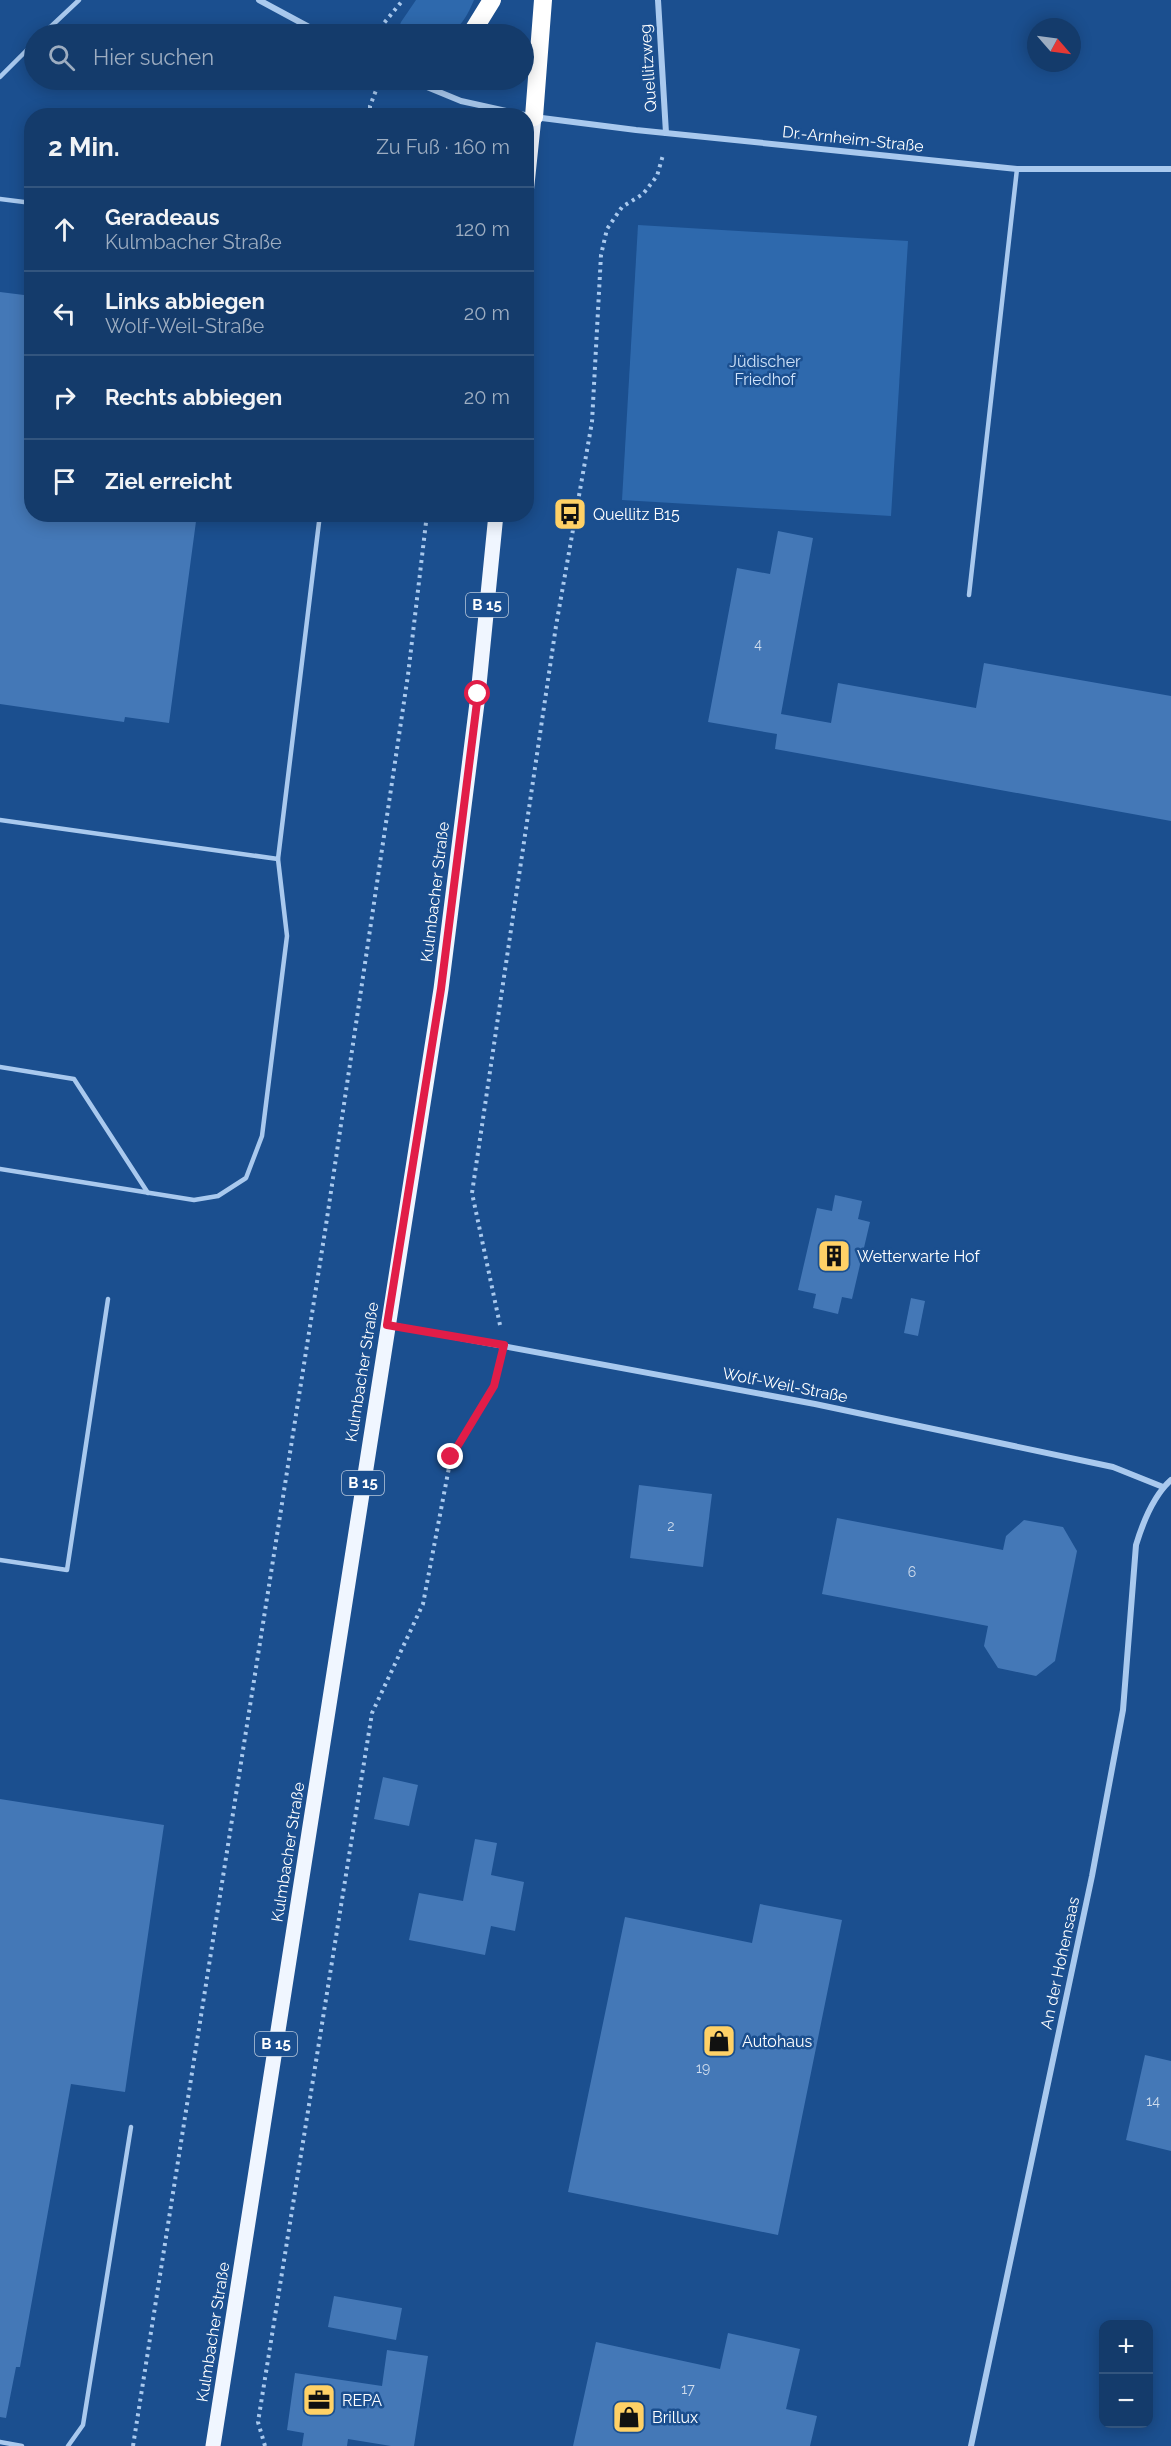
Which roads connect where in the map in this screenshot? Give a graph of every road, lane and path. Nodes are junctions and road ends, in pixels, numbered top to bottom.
1 (79, 0) edge
2 (259, 0) edge
3 (403, 0) edge
4 (492, 0) edge
5 (543, 0) edge
6 (658, 0) edge
7 (54, 24) edge
8 (303, 24) edge
9 (383, 24) edge
10 (477, 24) edge
11 (24, 53) edge
12 (0, 76) edge
13 (376, 90) edge
14 (434, 90) edge
15 (370, 108) edge
16 (493, 108) edge
17 (534, 117) joint
18 (666, 133) junction
19 (1017, 169) junction
20 (1171, 170) edge
21 (0, 199) edge
22 (24, 202) edge
23 (570, 514) dead end
24 (576, 515) junction
25 (319, 522) edge
26 (426, 522) edge
27 (495, 522) edge
28 (969, 595) dead end
29 (0, 820) edge
30 (278, 859) junction
31 (0, 1066) edge
32 (0, 1169) edge
33 (148, 1193) junction
34 (108, 1299) dead end
35 (387, 1325) junction
36 (504, 1345) junction
37 (1171, 1480) edge
38 (1163, 1487) junction
39 (0, 1560) edge
40 (131, 2127) dead end
41 (0, 2442) edge
42 (22, 2446) edge
43 (68, 2446) edge
44 (133, 2446) edge
45 (213, 2446) edge
46 (265, 2446) edge
47 (971, 2446) edge

1 - 7 lane
2 - 8 street
3 - 9 path
4 - 10 highway
5 - 17 highway
6 - 18 street, Quellitzweg
11 - 12 lane
13 - 15 path
14 - 16 street, Dr.-Arnheim-Straße
17 - 18 street, Dr.-Arnheim-Straße
18 - 19 street, Dr.-Arnheim-Straße
18 - 24 path
19 - 20 street, Dr.-Arnheim-Straße
19 - 28 lane
21 - 22 lane
23 - 24 path
24 - 36 path
25 - 30 lane
26 - 44 path
27 - 35 main road, Kulmbacher Straße / B 15
29 - 30 lane
30 - 33 lane
31 - 33 lane
32 - 33 lane
34 - 39 lane
35 - 36 street, Wolf-Weil-Straße
35 - 45 main road, Kulmbacher Straße / B 15
36 - 38 street, Wolf-Weil-Straße
36 - 46 path
37 - 38 street
38 - 47 street, An der Hohensaas
40 - 43 lane
41 - 42 lane

